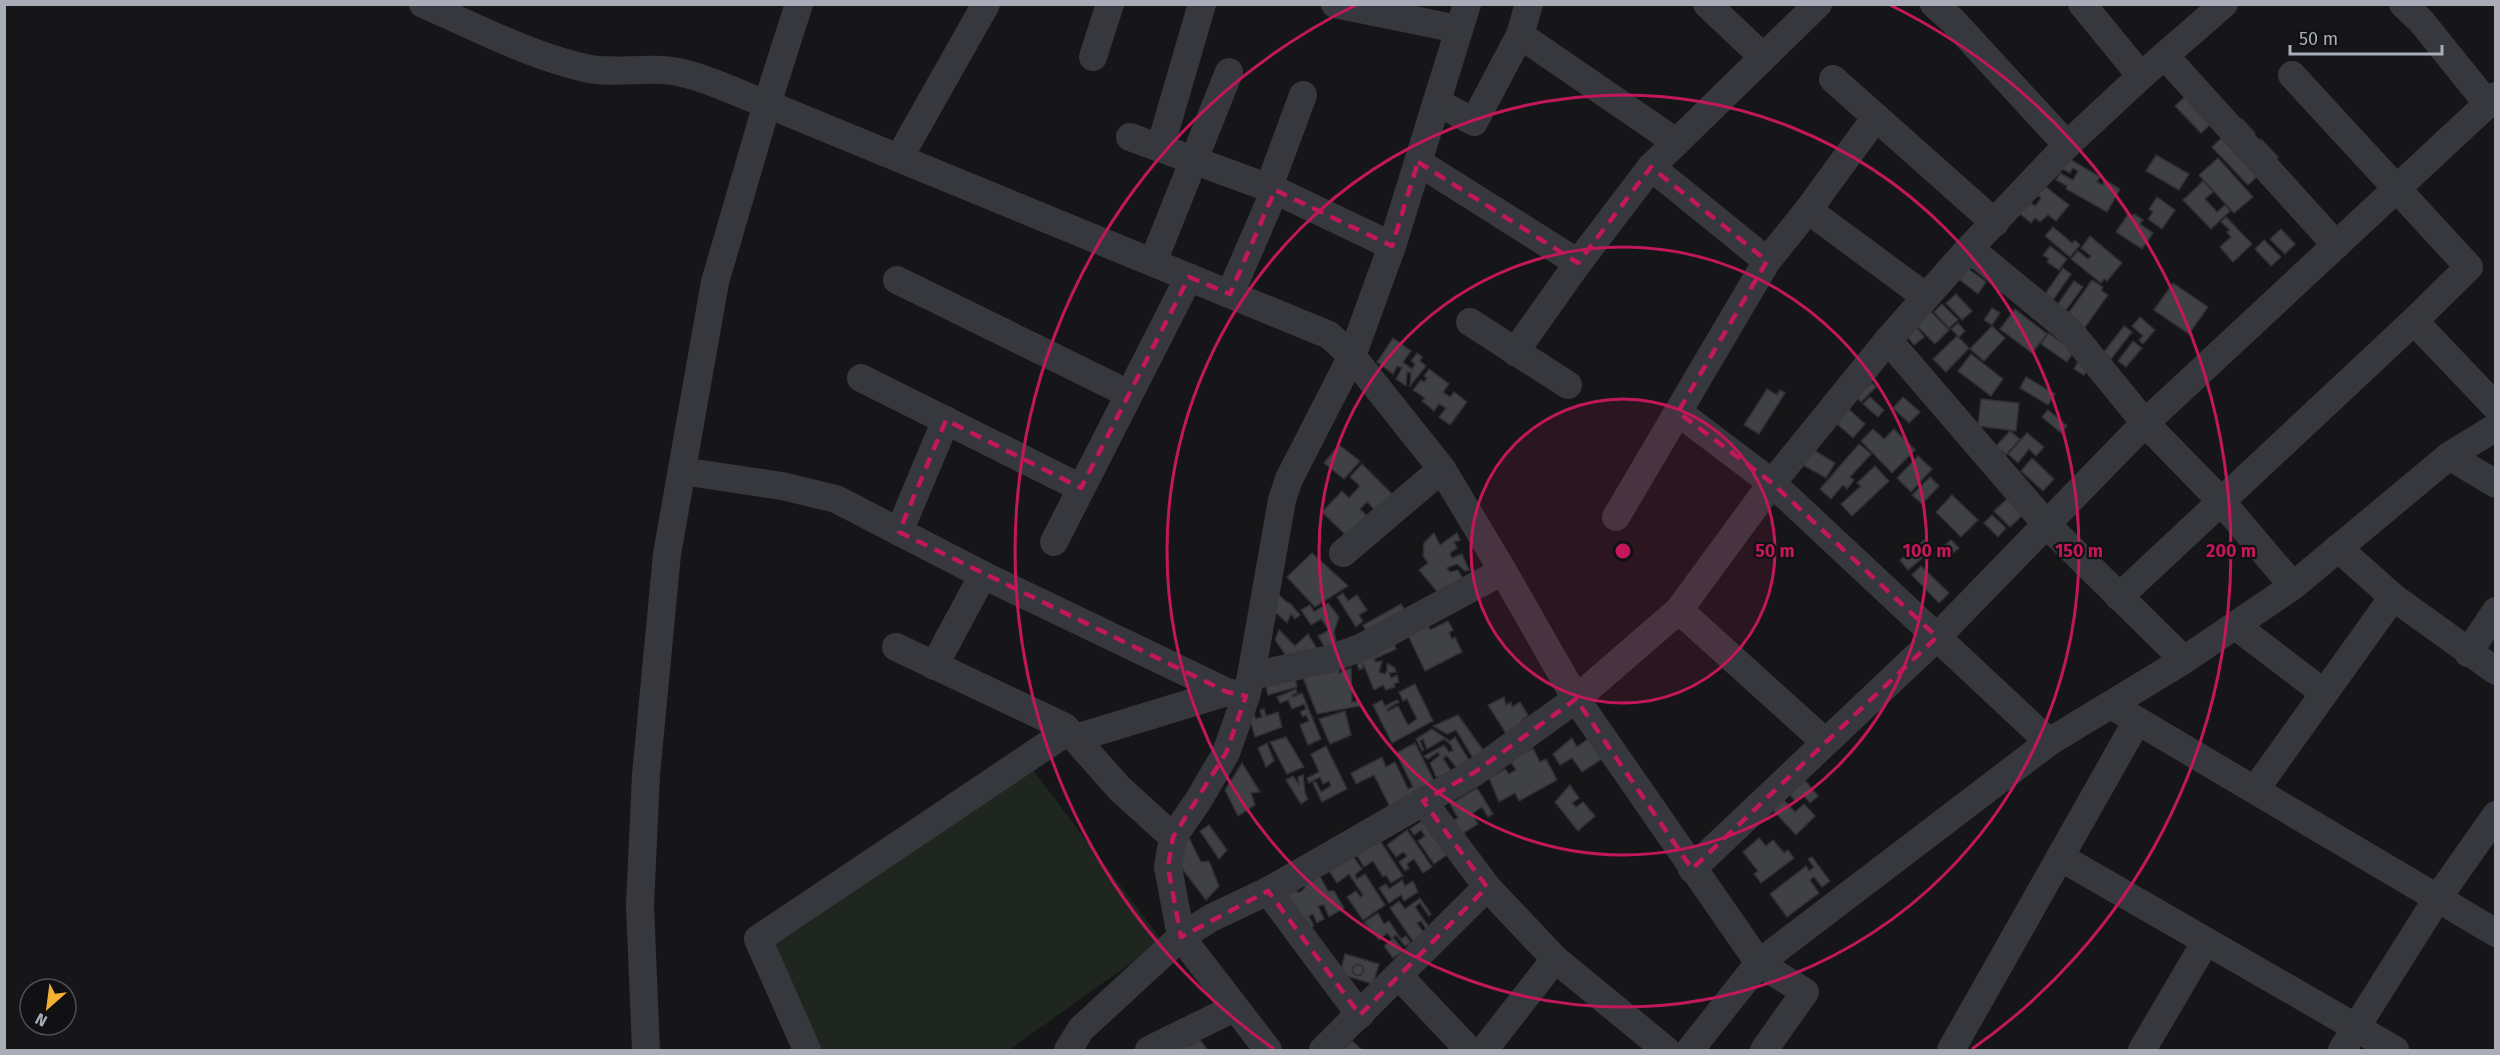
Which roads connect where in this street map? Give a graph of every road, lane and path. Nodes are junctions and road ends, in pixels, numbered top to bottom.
1 (423, 4) edge
2 (799, 4) edge
3 (986, 4) edge
4 (1110, 4) edge
5 (1202, 4) edge
6 (1335, 4) edge
7 (1529, 4) edge
8 (1707, 4) edge
9 (1818, 4) edge
10 (1934, 4) edge
11 (2082, 4) edge
12 (2224, 4) edge
13 (2403, 4) edge
14 (1462, 17) edge
15 (1520, 36) junction
16 (2165, 56) junction
17 (1093, 57) dead end
18 (1763, 57) junction
19 (1229, 72) dead end
20 (2292, 75) dead end
21 (2141, 76) junction
22 (1833, 79) dead end
23 (1303, 95) dead end
24 (2491, 99) edge
25 (1437, 102) junction
26 (767, 105) junction
27 (1876, 117) junction
28 (1130, 137) dead end
29 (1676, 142) junction
30 (2067, 145) junction
31 (1160, 148) junction
32 (899, 158) junction
33 (1194, 160) junction
34 (1418, 162) junction
35 (1651, 167) junction
36 (2396, 188) junction
37 (1272, 189) junction
38 (1808, 210) junction
39 (1995, 224) junction
40 (2336, 245) junction
41 (1392, 246) junction
42 (1965, 253) junction
43 (1767, 261) junction
44 (1153, 262) junction
45 (1578, 263) junction
46 (1189, 277) junction
47 (897, 280) dead end
48 (1230, 294) junction
49 (1926, 297) junction
50 (2414, 321) junction
51 (1470, 322) dead end
52 (1888, 340) junction
53 (1515, 352) junction
54 (1352, 356) junction
55 (861, 378) dead end
56 (1568, 385) dead end
57 (1129, 394) junction
58 (2496, 407) edge
59 (1678, 412) junction
60 (946, 420) junction
61 (2145, 423) junction
62 (2496, 427) edge
63 (2449, 456) junction
64 (1442, 469) junction
65 (682, 471) junction
66 (1772, 483) junction
67 (2496, 484) edge
68 (1081, 488) junction
69 (2220, 500) junction
70 (1616, 517) dead end
71 (2047, 525) junction
72 (899, 532) junction
73 (1054, 542) dead end
74 (2338, 548) junction
75 (1343, 553) dead end
76 (1503, 571) junction
77 (982, 575) junction
78 (2293, 586) junction
79 (2119, 597) junction
80 (2392, 597) junction
81 (1679, 610) junction
82 (2496, 611) edge
83 (2236, 626) junction
84 (1937, 637) junction
85 (896, 647) dead end
86 (2468, 653) junction
87 (2184, 660) junction
88 (934, 666) junction
89 (2496, 671) edge
90 (1242, 688) junction
91 (2325, 693) junction
92 (1576, 699) junction
93 (2111, 705) junction
94 (2137, 721) junction
95 (1072, 734) junction
96 (1825, 742) junction
97 (2049, 742) junction
98 (2255, 790) junction
99 (1424, 801) junction
100 (2496, 815) edge
101 (1173, 837) junction
102 (2060, 857) junction
103 (1692, 868) junction
104 (1487, 887) junction
105 (1268, 891) junction
106 (2438, 898) junction
107 (2496, 933) edge
108 (1181, 937) junction
109 (2206, 941) junction
110 (1555, 959) junction
111 (1759, 963) junction
112 (1399, 976) junction
113 (1234, 1008) junction
114 (1360, 1015) junction
115 (2349, 1039) edge
116 (646, 1050) edge
117 (807, 1050) edge
118 (1068, 1050) edge
119 (1149, 1050) edge
120 (1268, 1050) edge
121 (1323, 1050) edge
122 (1469, 1050) edge
123 (1484, 1050) edge
124 (1665, 1050) edge
125 (1690, 1050) edge
126 (1764, 1050) edge
127 (1951, 1050) edge
128 (2142, 1050) edge
129 (2395, 1050) edge

1 - 26 street
2 - 26 street
3 - 32 street
4 - 17 street
5 - 31 street
6 - 14 street
7 - 15 street
8 - 18 street
9 - 18 street
10 - 30 street
11 - 21 street
12 - 16 street
13 - 24 street
14 - 25 street
15 - 25 street
15 - 29 street
16 - 21 street
16 - 40 street
18 - 29 street
19 - 33 street
20 - 36 street
21 - 30 street
22 - 27 street
23 - 37 street
24 - 36 street
25 - 34 street
26 - 32 street
26 - 65 street
27 - 38 street
27 - 39 street
28 - 31 street
29 - 35 street
30 - 39 street
31 - 33 street
32 - 44 street
33 - 37 street
33 - 44 street
34 - 41 street
34 - 45 street
35 - 43 street
35 - 45 street
36 - 40 street
36 - 50 street
37 - 41 street
37 - 48 street
38 - 43 street
38 - 49 street
39 - 42 street
40 - 61 street
41 - 54 street
42 - 49 street
42 - 61 street
43 - 59 street
44 - 46 street
45 - 53 street
46 - 48 street
46 - 57 street
47 - 57 street
48 - 54 street
49 - 52 street
50 - 58 street
50 - 69 street
51 - 53 street
52 - 66 street
52 - 71 street
53 - 56 street
54 - 64 street
54 - 90 street
55 - 60 street
57 - 68 street
59 - 66 street
59 - 70 street
60 - 68 street
60 - 72 street
61 - 69 street
61 - 71 street
62 - 63 street
63 - 67 street
63 - 74 street
64 - 75 street
64 - 76 street
65 - 72 street
65 - 116 street
66 - 81 street
66 - 84 street
68 - 73 street
69 - 78 street
69 - 79 street
71 - 79 street
71 - 84 street
72 - 77 street
74 - 78 street
74 - 80 street
76 - 90 street
76 - 92 street
77 - 88 street
77 - 90 street
78 - 83 street
79 - 87 street
80 - 86 street
80 - 91 street
81 - 92 street
81 - 96 street
82 - 86 street
83 - 87 street
83 - 91 street
84 - 96 street
84 - 97 street
85 - 88 street
86 - 89 street
87 - 93 street
88 - 95 street
90 - 95 street
90 - 101 street
91 - 98 street
92 - 99 street
92 - 103 street
93 - 94 street
93 - 97 street
94 - 98 street
94 - 102 street
95 - 101 street
95 - 117 street
96 - 103 street
97 - 111 street
98 - 106 street
99 - 104 street
99 - 105 street
100 - 106 street
101 - 108 street
102 - 109 street
102 - 127 street
103 - 111 street
104 - 110 street
104 - 112 street
105 - 108 street
105 - 114 street
106 - 107 street
106 - 115 street
108 - 113 street
108 - 118 street
109 - 115 street
109 - 128 street
110 - 123 street
110 - 124 street
111 - 125 street
111 - 126 street
112 - 114 street
112 - 122 street
113 - 119 street
113 - 120 street
114 - 121 street
115 - 129 street

